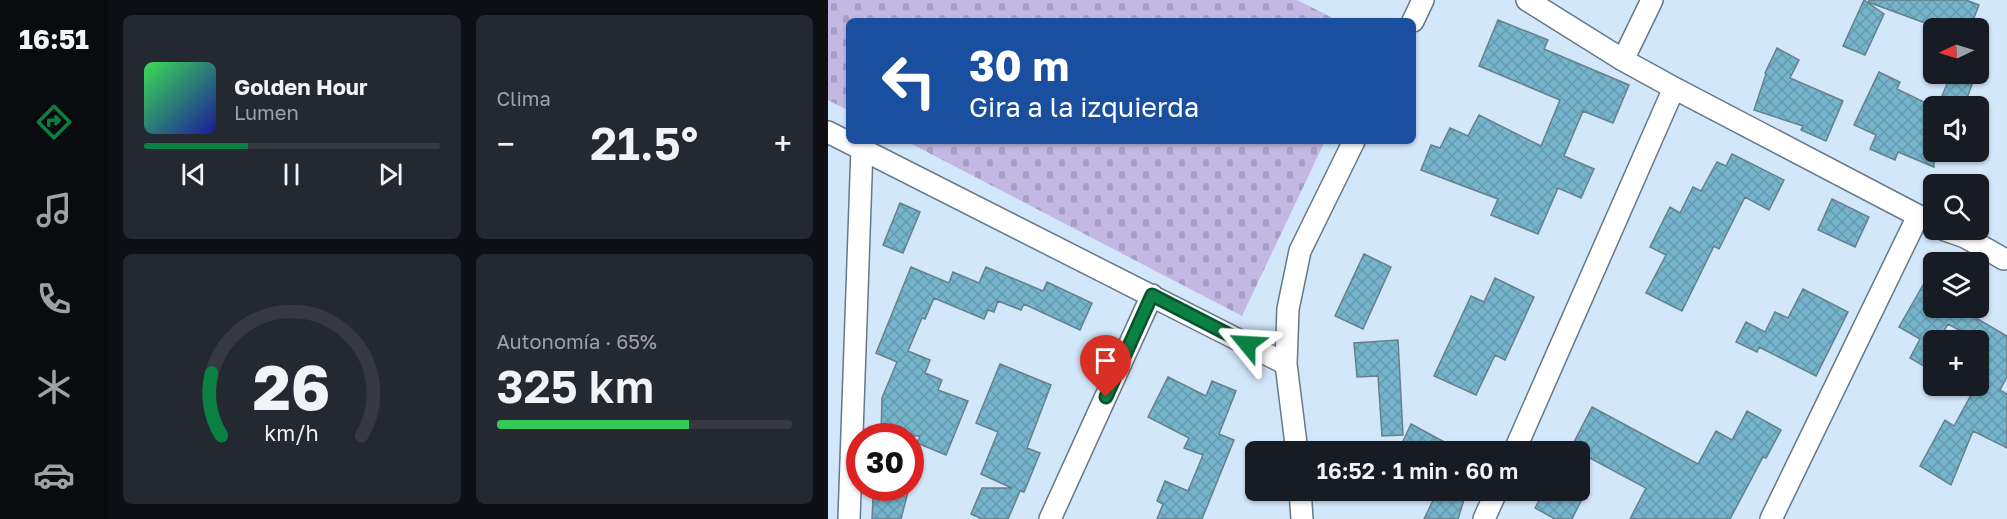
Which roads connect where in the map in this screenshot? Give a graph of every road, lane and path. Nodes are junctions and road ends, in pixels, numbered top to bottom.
1 (1423, 0) edge
2 (1527, 0) edge
3 (1652, 0) edge
4 (1414, 18) edge
5 (1623, 60) junction
6 (1674, 88) junction
7 (828, 132) edge
8 (846, 140) edge
9 (854, 144) edge
10 (1353, 144) edge
11 (862, 148) junction
12 (1923, 218) edge
13 (1923, 226) edge
14 (1970, 240) edge
15 (2004, 259) dead end
16 (1152, 295) junction
17 (1286, 363) junction
18 (1296, 441) edge
19 (1519, 441) edge
20 (1301, 501) edge
21 (1492, 501) edge
22 (849, 519) edge
23 (1050, 519) edge
24 (1302, 519) edge
25 (1484, 519) edge
26 (1771, 519) edge

1 - 4 street
2 - 5 street
3 - 5 street
5 - 6 street
6 - 12 street
6 - 19 street
7 - 8 street
9 - 11 street
10 - 17 street
11 - 16 street
11 - 22 street
13 - 26 street
14 - 15 street
16 - 17 street
16 - 23 street
17 - 18 street
20 - 24 street
21 - 25 street

